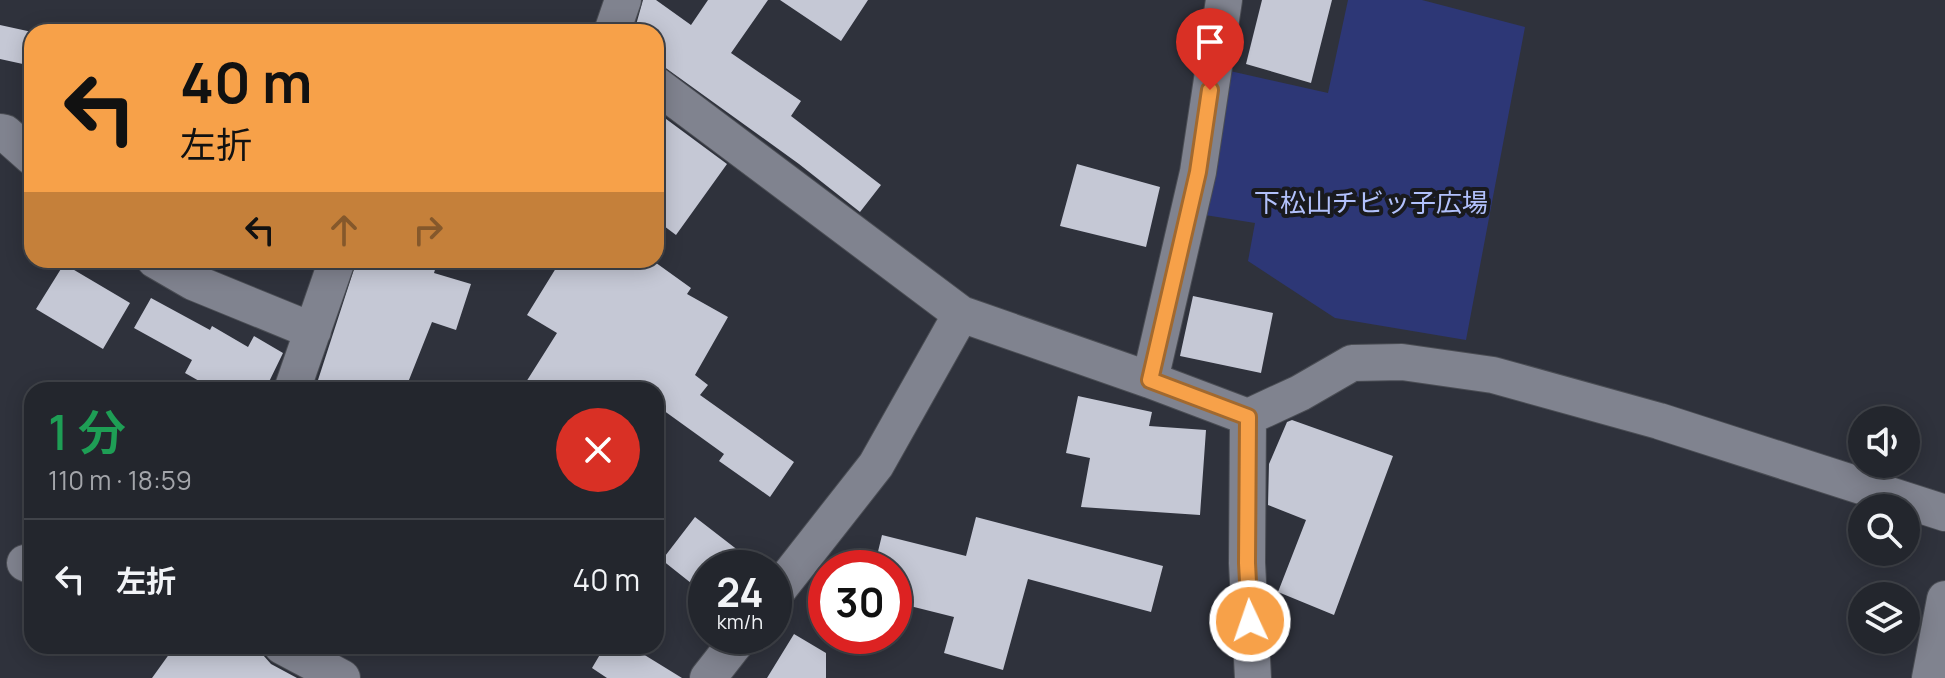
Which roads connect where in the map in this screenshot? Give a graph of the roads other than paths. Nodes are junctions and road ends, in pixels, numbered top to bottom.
1 (623, 0) edge
2 (1224, 0) edge
3 (615, 24) edge
4 (664, 91) edge
5 (0, 132) edge
6 (24, 150) edge
7 (169, 268) edge
8 (334, 268) edge
9 (961, 314) junction
10 (313, 331) junction
11 (1150, 380) junction
12 (295, 382) edge
13 (1248, 417) junction
14 (1945, 513) edge
15 (792, 572) edge
16 (1945, 599) edge
17 (297, 654) edge
18 (727, 654) edge
19 (342, 678) edge
20 (708, 678) edge
21 (1253, 678) edge
22 (1930, 678) edge

1 - 3 street
2 - 11 street
4 - 9 street
5 - 6 street
7 - 10 street
8 - 10 street
9 - 11 street
9 - 15 street
10 - 12 street
11 - 13 street
13 - 14 street
13 - 21 street
16 - 22 street
17 - 19 street
18 - 20 street

